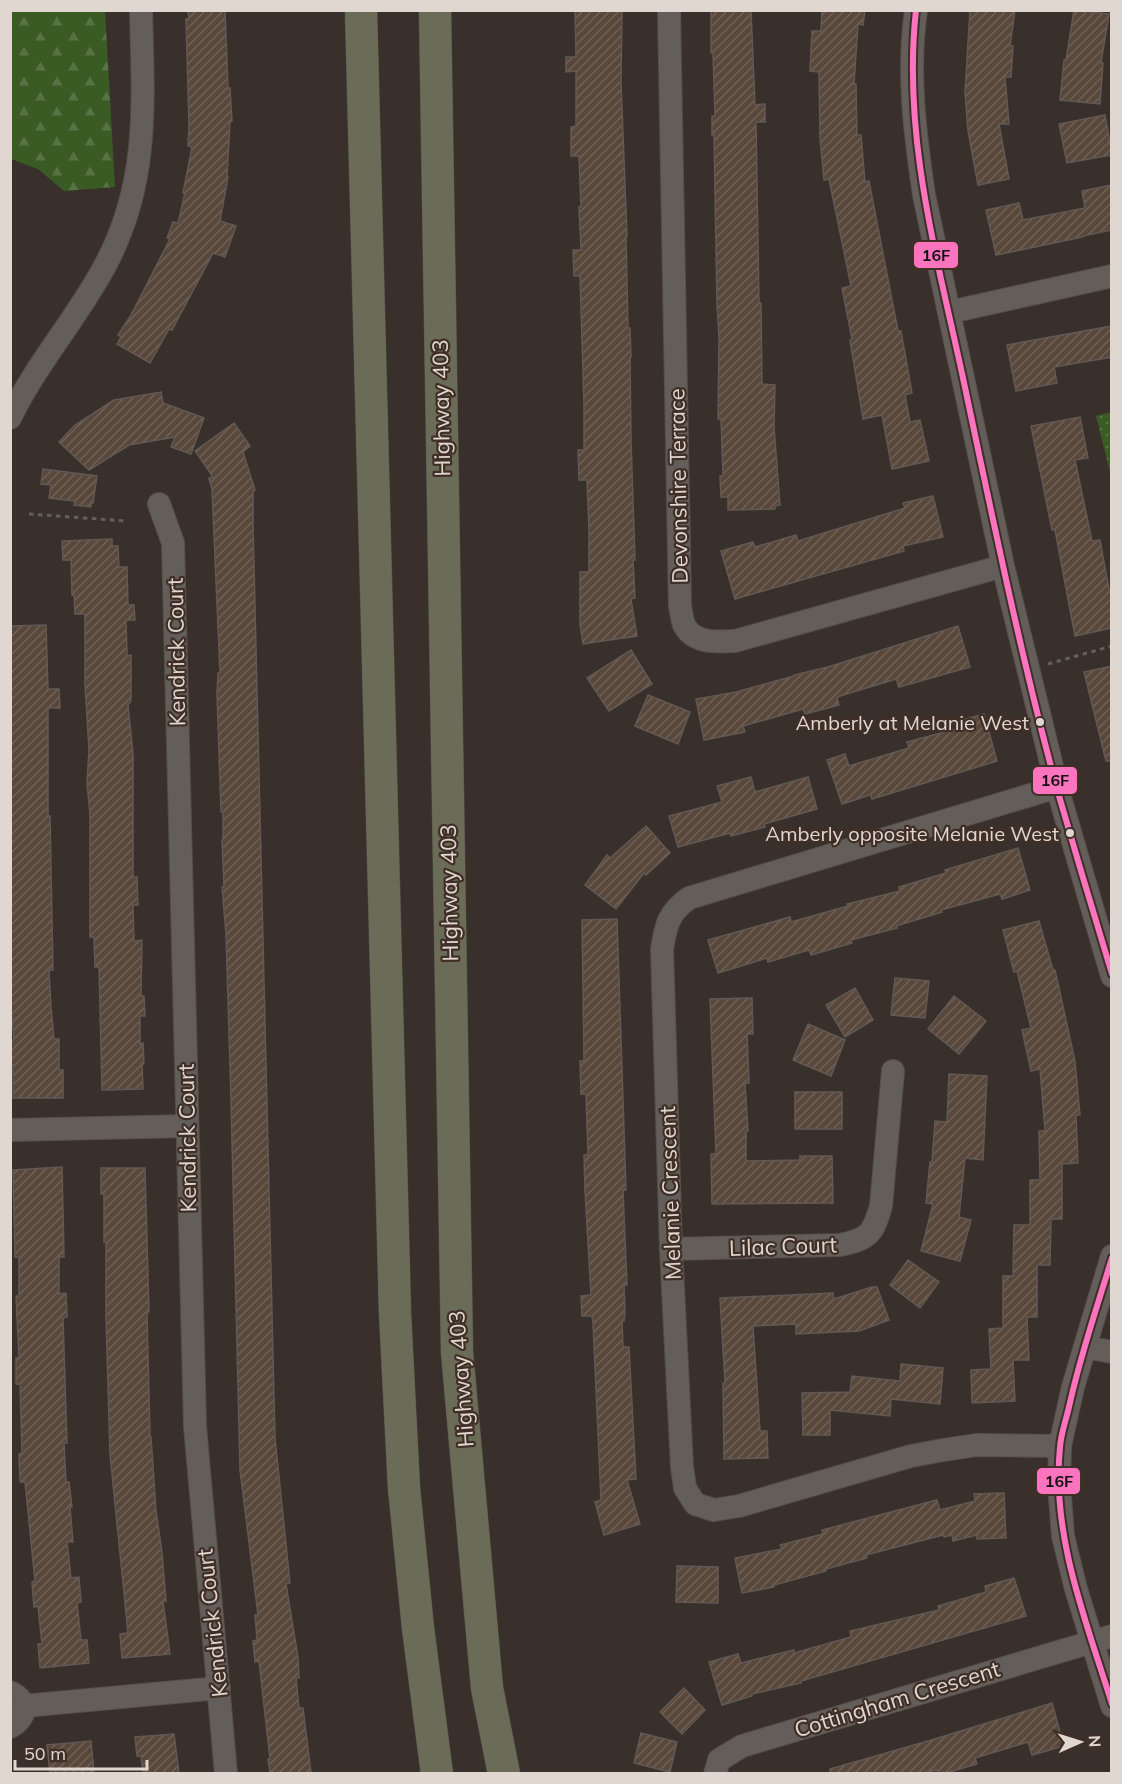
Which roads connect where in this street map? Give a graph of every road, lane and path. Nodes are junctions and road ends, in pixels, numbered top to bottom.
1 (141, 10) edge
2 (361, 10) edge
3 (435, 10) edge
4 (669, 10) edge
5 (916, 10) edge
6 (1112, 276) edge
7 (950, 312) junction
8 (10, 418) edge
9 (159, 504) dead end
10 (29, 514) dead end
11 (126, 521) dead end
12 (1003, 566) junction
13 (1112, 646) edge
14 (1029, 669) junction
15 (1057, 787) junction
16 (1112, 976) edge
17 (893, 1071) dead end
18 (187, 1126) junction
19 (10, 1130) edge
20 (671, 1249) junction
21 (1112, 1256) edge
22 (1085, 1347) junction
23 (1112, 1352) edge
24 (1060, 1446) junction
25 (1102, 1638) edge
26 (219, 1688) junction
27 (17, 1699) edge
28 (1112, 1706) edge
29 (10, 1727) edge
30 (226, 1773) edge
31 (437, 1773) edge
32 (504, 1773) edge
33 (715, 1773) edge

1 - 8 street
2 - 31 highway
3 - 32 highway, Highway 403
4 - 12 street, Devonshire Terrace
5 - 7 street
6 - 7 street
7 - 12 street
9 - 18 street, Kendrick Court
10 - 11 path
12 - 14 street
13 - 14 path
14 - 15 street
15 - 16 street
15 - 20 street, Melanie Crescent
17 - 20 street, Lilac Court
18 - 19 street
18 - 26 street, Kendrick Court
20 - 24 street, Melanie Crescent
21 - 22 street
22 - 23 street
22 - 24 street
24 - 25 street
25 - 28 street
25 - 33 street, Cottingham Crescent
26 - 27 street
26 - 30 street, Kendrick Court
27 - 29 street

